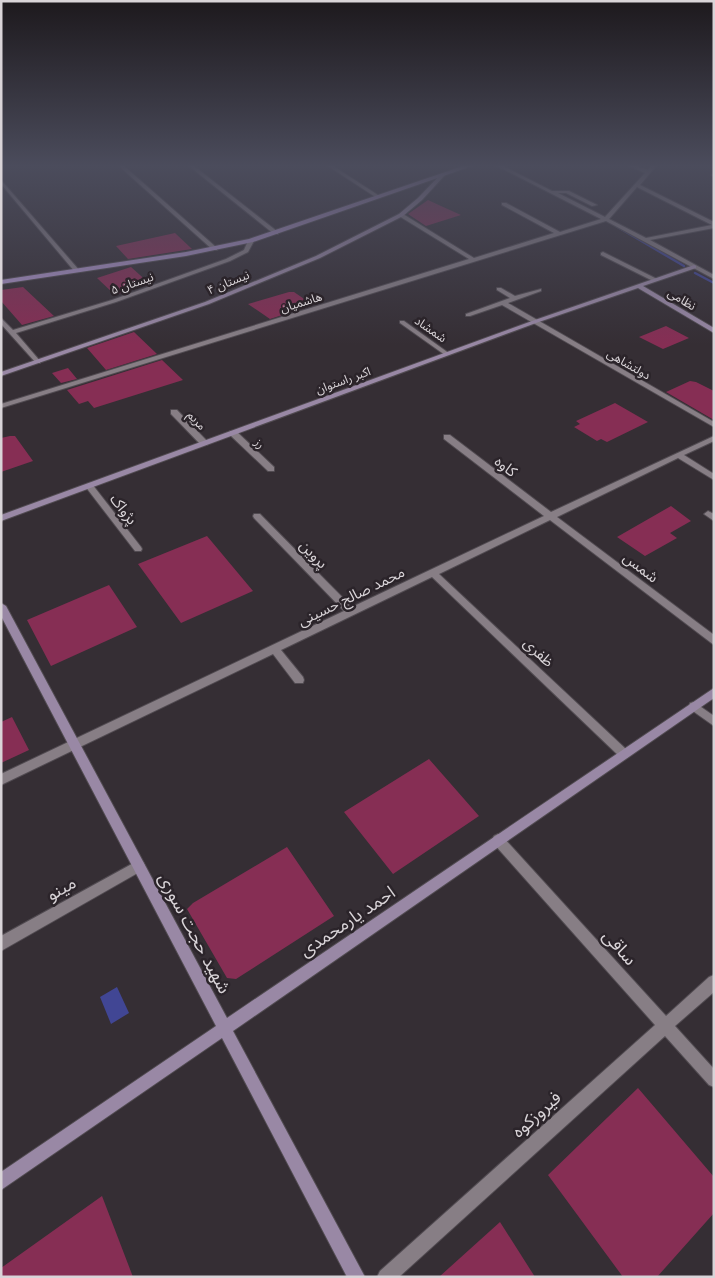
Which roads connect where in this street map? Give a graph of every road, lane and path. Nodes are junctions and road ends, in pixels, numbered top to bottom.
1 (39, 226) edge
2 (189, 226) edge
3 (267, 226) edge
4 (297, 226) edge
5 (380, 226) edge
6 (418, 226) edge
7 (544, 226) edge
8 (584, 226) edge
9 (619, 226) edge
10 (711, 226) edge
11 (276, 233) junction
12 (560, 234) junction
13 (644, 240) junction
14 (251, 241) junction
15 (215, 249) junction
16 (604, 254) dead end
17 (474, 260) junction
18 (694, 267) junction
19 (78, 271) junction
20 (714, 277) edge
21 (655, 280) junction
22 (1, 282) edge
23 (638, 286) junction
24 (499, 290) dead end
25 (539, 290) dead end
26 (515, 299) junction
27 (503, 303) junction
28 (468, 315) dead end
29 (1, 320) edge
30 (402, 322) dead end
31 (534, 322) junction
32 (714, 331) edge
33 (11, 333) junction
34 (447, 354) junction
35 (38, 362) junction
36 (1, 374) edge
37 (1, 406) edge
38 (174, 412) dead end
39 (714, 425) edge
40 (233, 433) junction
41 (446, 436) dead end
42 (714, 438) edge
43 (204, 444) junction
44 (678, 455) junction
45 (271, 469) dead end
46 (714, 478) edge
47 (88, 486) junction
48 (257, 516) dead end
49 (549, 517) junction
50 (1, 518) edge
51 (138, 549) dead end
52 (433, 573) junction
53 (1, 606) edge
54 (351, 612) junction
55 (714, 641) edge
56 (275, 649) junction
57 (299, 680) dead end
58 (714, 692) edge
59 (694, 706) junction
60 (714, 722) edge
61 (75, 745) junction
62 (624, 754) junction
63 (1, 780) edge
64 (498, 840) junction
65 (139, 866) junction
66 (1, 944) edge
67 (714, 982) edge
68 (665, 1025) junction
69 (224, 1028) junction
70 (714, 1080) edge
71 (1, 1182) edge
72 (356, 1277) edge
73 (386, 1277) edge

1 - 19 street
2 - 15 street
3 - 11 street
4 - 11 main road
5 - 35 street, نیستان ۴
6 - 17 street
7 - 12 street
8 - 12 street, هاشمیان
9 - 13 street
10 - 13 street
11 - 14 main road
12 - 17 street, هاشمیان
13 - 18 street
14 - 15 main road
14 - 33 street, نیستان ۵
15 - 19 main road
16 - 21 street
17 - 37 street, هاشمیان
18 - 20 street
18 - 21 street, اکبر راستوان
19 - 22 main road
21 - 23 street, اکبر راستوان
23 - 31 street, اکبر راستوان
23 - 32 street, نظامی
24 - 26 street
25 - 26 street
26 - 27 street
27 - 28 street
27 - 31 street, دولتشاهی
29 - 33 street
30 - 34 street, شمشاد
31 - 34 street, اکبر راستوان
31 - 39 street, دولتشاهی
33 - 35 street
34 - 40 street, اکبر راستوان
35 - 36 street, نیستان ۴
38 - 43 street, مریم
40 - 43 street, اکبر راستوان
40 - 45 street, رز
41 - 49 street, کاوه
42 - 44 street, محمد صالح حسینی
43 - 47 street, اکبر راستوان
44 - 46 street
44 - 49 street, محمد صالح حسینی
47 - 50 street, اکبر راستوان
47 - 51 street, پژواک
48 - 54 street, پروین
49 - 52 street, محمد صالح حسینی
49 - 55 street, شمس
52 - 54 street, محمد صالح حسینی
52 - 62 street, ظفری
53 - 61 street, شهید حجت سوری
54 - 56 street, محمد صالح حسینی
56 - 57 street
56 - 61 street, محمد صالح حسینی
58 - 59 street, احمد یارمحمدی
59 - 60 street
59 - 62 street, احمد یارمحمدی
61 - 63 street, محمد صالح حسینی
61 - 65 street, شهید حجت سوری
62 - 64 street, احمد یارمحمدی
64 - 68 street, ساقی
64 - 69 street, احمد یارمحمدی
65 - 66 street, مینو
65 - 69 street, شهید حجت سوری
67 - 68 street, فیروزکوه
68 - 70 street, ساقی
68 - 73 street, فیروزکوه
69 - 71 street, احمد یارمحمدی
69 - 72 street, شهید حجت سوری

